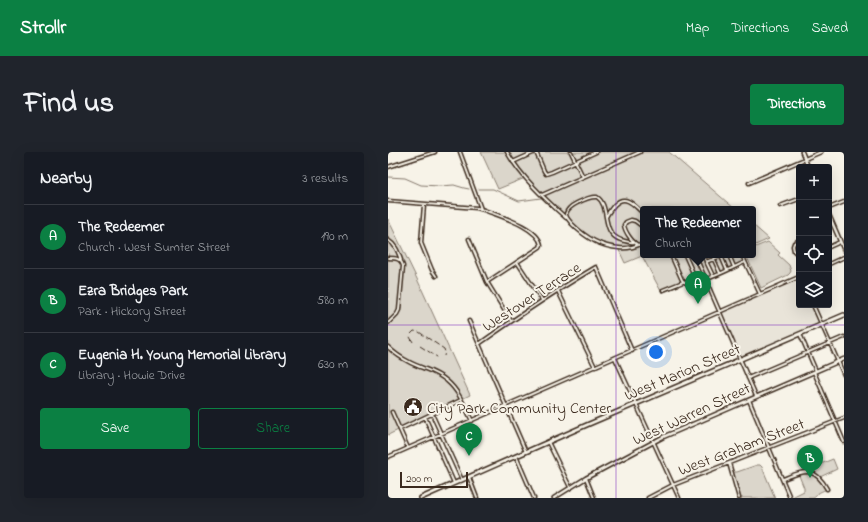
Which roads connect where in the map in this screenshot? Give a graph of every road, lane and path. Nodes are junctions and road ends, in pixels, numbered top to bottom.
1 (435, 152) edge
2 (460, 152) edge
3 (507, 152) edge
4 (536, 152) edge
5 (572, 152) edge
6 (596, 152) edge
7 (640, 152) edge
8 (802, 152) edge
9 (821, 152) edge
10 (805, 159) junction
11 (576, 161) junction
12 (513, 162) junction
13 (807, 164) edge
14 (388, 167) edge
15 (583, 177) junction
16 (749, 183) dead end
17 (542, 195) junction
18 (796, 200) edge
19 (388, 201) edge
20 (844, 202) edge
21 (424, 204) junction
22 (780, 206) dead end
23 (832, 207) edge
24 (481, 209) junction
25 (640, 210) edge
26 (606, 217) junction
27 (570, 221) junction
28 (833, 224) edge
29 (640, 225) edge
30 (469, 239) dead end
31 (388, 240) edge
32 (796, 241) edge
33 (634, 242) junction
34 (840, 242) junction
35 (639, 245) joint
36 (832, 246) edge
37 (844, 250) edge
38 (796, 253) edge
39 (844, 257) edge
40 (388, 258) edge
41 (672, 258) edge
42 (686, 258) edge
43 (696, 258) edge
44 (704, 258) edge
45 (723, 258) edge
46 (730, 258) edge
47 (743, 258) edge
48 (714, 259) joint
49 (401, 261) junction
50 (517, 262) junction
51 (706, 262) junction
52 (745, 262) junction
53 (832, 263) edge
54 (734, 267) junction
55 (727, 270) junction
56 (720, 273) junction
57 (436, 276) dead end
58 (713, 276) junction
59 (796, 278) edge
60 (705, 279) junction
61 (487, 282) junction
62 (683, 282) junction
63 (697, 282) junction
64 (558, 290) junction
65 (663, 290) dead end
66 (760, 294) junction
67 (542, 300) junction
68 (814, 308) edge
69 (719, 312) junction
70 (844, 316) edge
71 (469, 321) dead end
72 (511, 322) junction
73 (388, 323) edge
74 (822, 325) junction
75 (800, 334) junction
76 (844, 337) edge
77 (830, 343) junction
78 (479, 344) junction
79 (388, 346) edge
80 (632, 351) junction
81 (808, 352) junction
82 (615, 358) junction
83 (844, 359) edge
84 (740, 360) junction
85 (838, 362) junction
86 (595, 367) junction
87 (815, 372) junction
88 (844, 375) edge
89 (748, 378) junction
90 (756, 396) junction
91 (461, 400) junction
92 (749, 400) junction
93 (636, 404) junction
94 (506, 406) junction
95 (392, 412) dead end
96 (432, 414) junction
97 (425, 417) junction
98 (844, 418) edge
99 (472, 421) junction
100 (835, 421) junction
101 (400, 429) junction
102 (441, 434) junction
103 (433, 437) junction
104 (548, 442) junction
105 (654, 442) junction
106 (844, 442) edge
107 (769, 447) junction
108 (408, 448) junction
109 (526, 452) junction
110 (516, 456) junction
111 (388, 457) edge
112 (729, 463) junction
113 (469, 477) junction
114 (586, 478) junction
115 (783, 479) junction
116 (462, 480) junction
117 (454, 483) junction
118 (673, 485) junction
119 (570, 487) junction
120 (827, 489) dead end
121 (425, 497) edge
122 (421, 498) edge
123 (477, 498) edge
124 (534, 498) edge
125 (554, 498) edge
126 (594, 498) edge
127 (648, 498) edge
128 (679, 498) edge
129 (739, 498) edge
130 (790, 498) edge

1 - 14 street
2 - 24 street
3 - 12 street
4 - 11 street
4 - 12 street
5 - 11 street
6 - 11 street
7 - 15 street
8 - 10 main road
9 - 10 street
10 - 13 main road
10 - 16 street
11 - 15 street
12 - 17 street
15 - 17 street
17 - 27 street
18 - 22 street
19 - 21 street
20 - 23 street
21 - 24 street
21 - 57 street
24 - 50 street
25 - 26 street
26 - 27 street
26 - 33 street
27 - 35 street
28 - 34 main road
29 - 33 street
30 - 61 street
31 - 49 street
32 - 38 street
33 - 35 street
34 - 36 street
34 - 37 main road
39 - 53 street
40 - 49 street
41 - 62 street
42 - 63 street
43 - 60 street
44 - 51 street
45 - 55 street
46 - 54 street
47 - 52 street
48 - 51 street
48 - 56 street
49 - 73 street
50 - 61 street
50 - 67 street
51 - 58 street
52 - 54 street
52 - 66 street
54 - 55 street
55 - 56 street
56 - 58 street
58 - 60 street
59 - 66 street
60 - 63 street
60 - 69 street
61 - 72 street
62 - 63 street
62 - 65 street
64 - 67 street, Westover Terrace
64 - 80 street, Westover Terrace
64 - 86 street
66 - 69 street
67 - 72 street, Westover Terrace
68 - 74 street
69 - 80 street
69 - 84 street
70 - 74 main road, West Marion Street
71 - 78 street
72 - 78 street, Westover Terrace
74 - 75 main road, West Marion Street
74 - 77 street
75 - 81 street
75 - 84 main road, West Marion Street
76 - 77 street
77 - 81 street
77 - 85 street
78 - 94 street
79 - 91 street
80 - 82 street
81 - 87 street
81 - 89 street
82 - 86 street
82 - 93 street
83 - 85 main road, West Warren Street
84 - 89 street
84 - 93 main road, West Marion Street
85 - 87 main road, West Warren Street
85 - 88 street
86 - 94 street
87 - 90 main road, West Warren Street
87 - 100 street
89 - 90 street
90 - 92 main road, West Warren Street
91 - 96 street
91 - 99 street
92 - 105 main road, West Warren Street
92 - 107 street
93 - 104 main road, West Marion Street
93 - 105 street
94 - 99 street
94 - 109 street
95 - 101 street
96 - 97 street
96 - 102 street
97 - 101 street
97 - 103 street
98 - 100 street, West Graham Street
99 - 102 street
100 - 106 street
100 - 107 street, West Graham Street
101 - 108 street
102 - 103 street
102 - 116 street
103 - 108 street
103 - 117 street
104 - 109 main road, West Marion Street
104 - 119 street
105 - 114 main road, West Warren Street
105 - 118 street
107 - 112 street, West Graham Street
107 - 115 street
108 - 111 street
109 - 110 main road, West Marion Street
110 - 113 main road, West Marion Street
110 - 124 street
112 - 118 street, West Graham Street
112 - 129 street
113 - 116 main road, West Marion Street
113 - 123 street
114 - 119 main road, West Warren Street
114 - 126 street
115 - 120 street
115 - 130 street
116 - 117 main road, West Marion Street
117 - 121 main road, West Marion Street
118 - 127 street, West Graham Street
118 - 128 street
119 - 125 main road, West Warren Street
121 - 122 main road, West Marion Street

